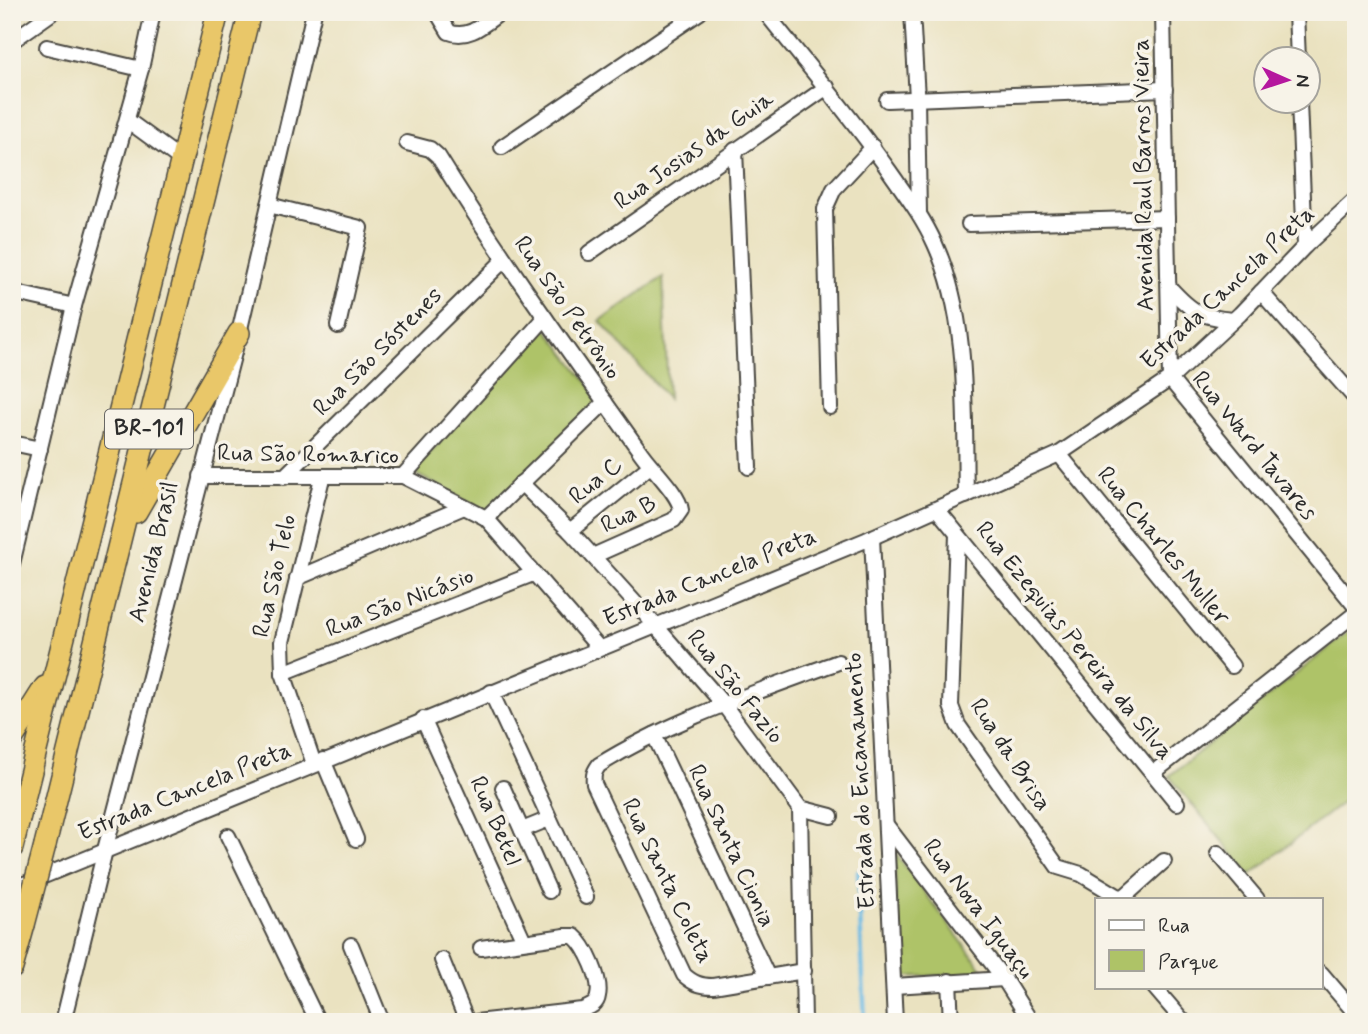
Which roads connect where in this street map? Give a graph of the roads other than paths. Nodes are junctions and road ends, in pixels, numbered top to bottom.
1 (53, 12) edge
2 (153, 12) edge
3 (218, 12) edge
4 (250, 12) edge
5 (314, 12) edge
6 (437, 12) edge
7 (501, 12) edge
8 (699, 12) edge
9 (765, 12) edge
10 (912, 12) edge
11 (1163, 12) edge
12 (1296, 12) edge
13 (12, 41) edge
14 (1297, 46) edge
15 (47, 47) dead end
16 (141, 69) junction
17 (827, 87) junction
18 (1165, 89) junction
19 (917, 98) junction
20 (887, 100) dead end
21 (1300, 116) edge
22 (127, 120) junction
23 (407, 143) dead end
24 (502, 147) dead end
25 (873, 147) junction
26 (735, 150) junction
27 (183, 161) junction
28 (1356, 199) edge
29 (269, 205) junction
30 (919, 212) junction
31 (1167, 218) junction
32 (969, 224) dead end
33 (1305, 246) junction
34 (589, 253) dead end
35 (504, 260) junction
36 (1170, 288) junction
37 (12, 292) edge
38 (1261, 292) junction
39 (74, 306) junction
40 (545, 318) junction
41 (1233, 320) junction
42 (338, 327) dead end
43 (239, 333) junction
44 (1170, 379) junction
45 (1356, 399) edge
46 (605, 402) junction
47 (830, 407) dead end
48 (12, 443) edge
49 (40, 449) junction
50 (1059, 454) junction
51 (650, 466) junction
52 (749, 467) dead end
53 (201, 476) junction
54 (403, 476) junction
55 (284, 477) junction
56 (321, 478) junction
57 (521, 483) junction
58 (967, 496) junction
59 (464, 507) junction
60 (937, 509) junction
61 (681, 510) joint
62 (485, 519) junction
63 (570, 531) junction
64 (957, 534) junction
65 (123, 535) junction
66 (872, 537) junction
67 (593, 556) junction
68 (12, 564) edge
69 (533, 574) junction
70 (297, 578) junction
71 (1356, 610) edge
72 (655, 625) junction
73 (599, 648) junction
74 (838, 662) dead end
75 (1232, 666) dead end
76 (283, 673) junction
77 (54, 674) junction
78 (491, 692) junction
79 (723, 705) junction
80 (423, 719) junction
81 (654, 735) junction
82 (12, 738) edge
83 (318, 762) junction
84 (1153, 773) junction
85 (503, 789) dead end
86 (1177, 803) dead end
87 (800, 808) junction
88 (831, 816) dead end
89 (550, 819) junction
90 (886, 825) junction
91 (522, 830) junction
92 (228, 836) dead end
93 (356, 839) dead end
94 (12, 848) edge
95 (104, 850) junction
96 (1218, 853) dead end
97 (1164, 861) dead end
98 (12, 888) edge
99 (549, 891) dead end
100 (586, 897) dead end
101 (1256, 898) edge
102 (524, 941) junction
103 (351, 945) dead end
104 (481, 948) dead end
105 (442, 960) dead end
106 (12, 968) edge
107 (804, 971) junction
108 (1322, 974) edge
109 (768, 977) junction
110 (1004, 979) junction
111 (950, 981) junction
112 (894, 986) junction
113 (1155, 988) edge
114 (1356, 1014) edge
115 (582, 1016) edge
116 (63, 1022) edge
117 (318, 1022) edge
118 (382, 1022) edge
119 (467, 1022) edge
120 (476, 1022) edge
121 (804, 1022) edge
122 (895, 1022) edge
123 (951, 1022) edge
124 (1031, 1022) edge
125 (1184, 1022) edge

1 - 13 street
2 - 16 street
3 - 27 highway, BR-101
4 - 65 highway, Avenida Brasil / BR-101
5 - 29 street, Avenida Brasil
6 - 7 street
8 - 24 street
9 - 17 street
10 - 19 street
11 - 18 street, Avenida Raul Barros Vieira
12 - 14 street
15 - 16 street
16 - 22 street
17 - 25 street
17 - 26 street, Rua Josias da Guia
18 - 19 street
18 - 31 street, Avenida Raul Barros Vieira
19 - 20 street
19 - 30 street
21 - 33 street
22 - 27 street
22 - 39 street
23 - 35 street, Rua São Petrônio
25 - 30 street
25 - 47 street
26 - 34 street, Rua Josias da Guia
26 - 52 street
27 - 77 highway, BR-101
28 - 33 street, Estrada Cancela Preta
29 - 42 street
29 - 43 street, Avenida Brasil
30 - 58 street
31 - 32 street
31 - 36 street, Avenida Raul Barros Vieira
33 - 38 street, Estrada Cancela Preta
35 - 40 street, Rua São Petrônio
35 - 55 street, Rua São Sóstenes
36 - 41 street
36 - 44 street, Avenida Raul Barros Vieira
37 - 39 street
38 - 41 street, Estrada Cancela Preta
38 - 45 street
39 - 49 street
40 - 46 street, Rua São Petrônio
40 - 54 street
41 - 44 street, Estrada Cancela Preta
43 - 53 street, Avenida Brasil
43 - 65 highway
44 - 50 street, Estrada Cancela Preta
44 - 71 street, Rua Ward Tavares
46 - 51 street, Rua São Petrônio
46 - 57 street
48 - 49 street
49 - 68 street
50 - 58 street, Estrada Cancela Preta
50 - 75 street, Rua Charles Muller
51 - 61 street, Rua São Petrônio
51 - 63 street, Rua C
53 - 55 street, Rua São Romarico
53 - 95 street, Avenida Brasil
54 - 56 street, Rua São Romarico
54 - 59 street, Rua São Romarico
55 - 56 street, Rua São Romarico
56 - 70 street, Rua São Telo
57 - 62 street
57 - 63 street, Rua São Fazio
58 - 60 street, Estrada Cancela Preta
59 - 62 street, Rua São Romarico
59 - 70 street
60 - 64 street, Rua Ezequias Pereira da Silva
60 - 66 street, Estrada Cancela Preta
61 - 67 street, Rua B
62 - 69 street, Rua São Romarico
63 - 67 street, Rua São Fazio
64 - 84 street, Rua Ezequias Pereira da Silva
64 - 97 street, Rua da Brisa
65 - 106 highway, Avenida Brasil / BR-101, bridge
66 - 72 street, Estrada Cancela Preta
66 - 90 street, Estrada do Encanamento
67 - 72 street, Rua São Fazio
69 - 73 street, Rua São Romarico
69 - 76 street, Rua São Nicásio
70 - 76 street, Rua São Telo
71 - 84 street
72 - 73 street, Estrada Cancela Preta
72 - 79 street, Rua São Fazio
73 - 78 street, Estrada Cancela Preta
74 - 79 street
76 - 83 street, Rua São Telo
77 - 82 highway
77 - 94 highway, BR-101
78 - 80 street, Estrada Cancela Preta
78 - 89 street
79 - 81 street
79 - 87 street, Rua São Fazio
80 - 83 street, Estrada Cancela Preta
80 - 102 street, Rua Betel
81 - 109 street, Rua Santa Cionia
81 - 109 street, Rua Santa Coleta
83 - 93 street, Rua São Telo
83 - 95 street, Estrada Cancela Preta
84 - 86 street, Rua Ezequias Pereira da Silva
85 - 91 street
87 - 88 street
87 - 107 street
89 - 91 street
89 - 100 street
90 - 110 street, Rua Nova Iguaçu
90 - 112 street, Estrada do Encanamento
91 - 99 street
92 - 117 street
95 - 98 street, Estrada Cancela Preta
95 - 116 street, Avenida Brasil
96 - 101 street
102 - 104 street
102 - 115 street
103 - 118 street
105 - 119 street
107 - 109 street, Rua Santa Coleta
107 - 121 street
108 - 114 street
110 - 111 street
110 - 124 street, Rua Nova Iguaçu
111 - 112 street
111 - 123 street
112 - 122 street, Estrada do Encanamento
113 - 125 street
115 - 120 street

